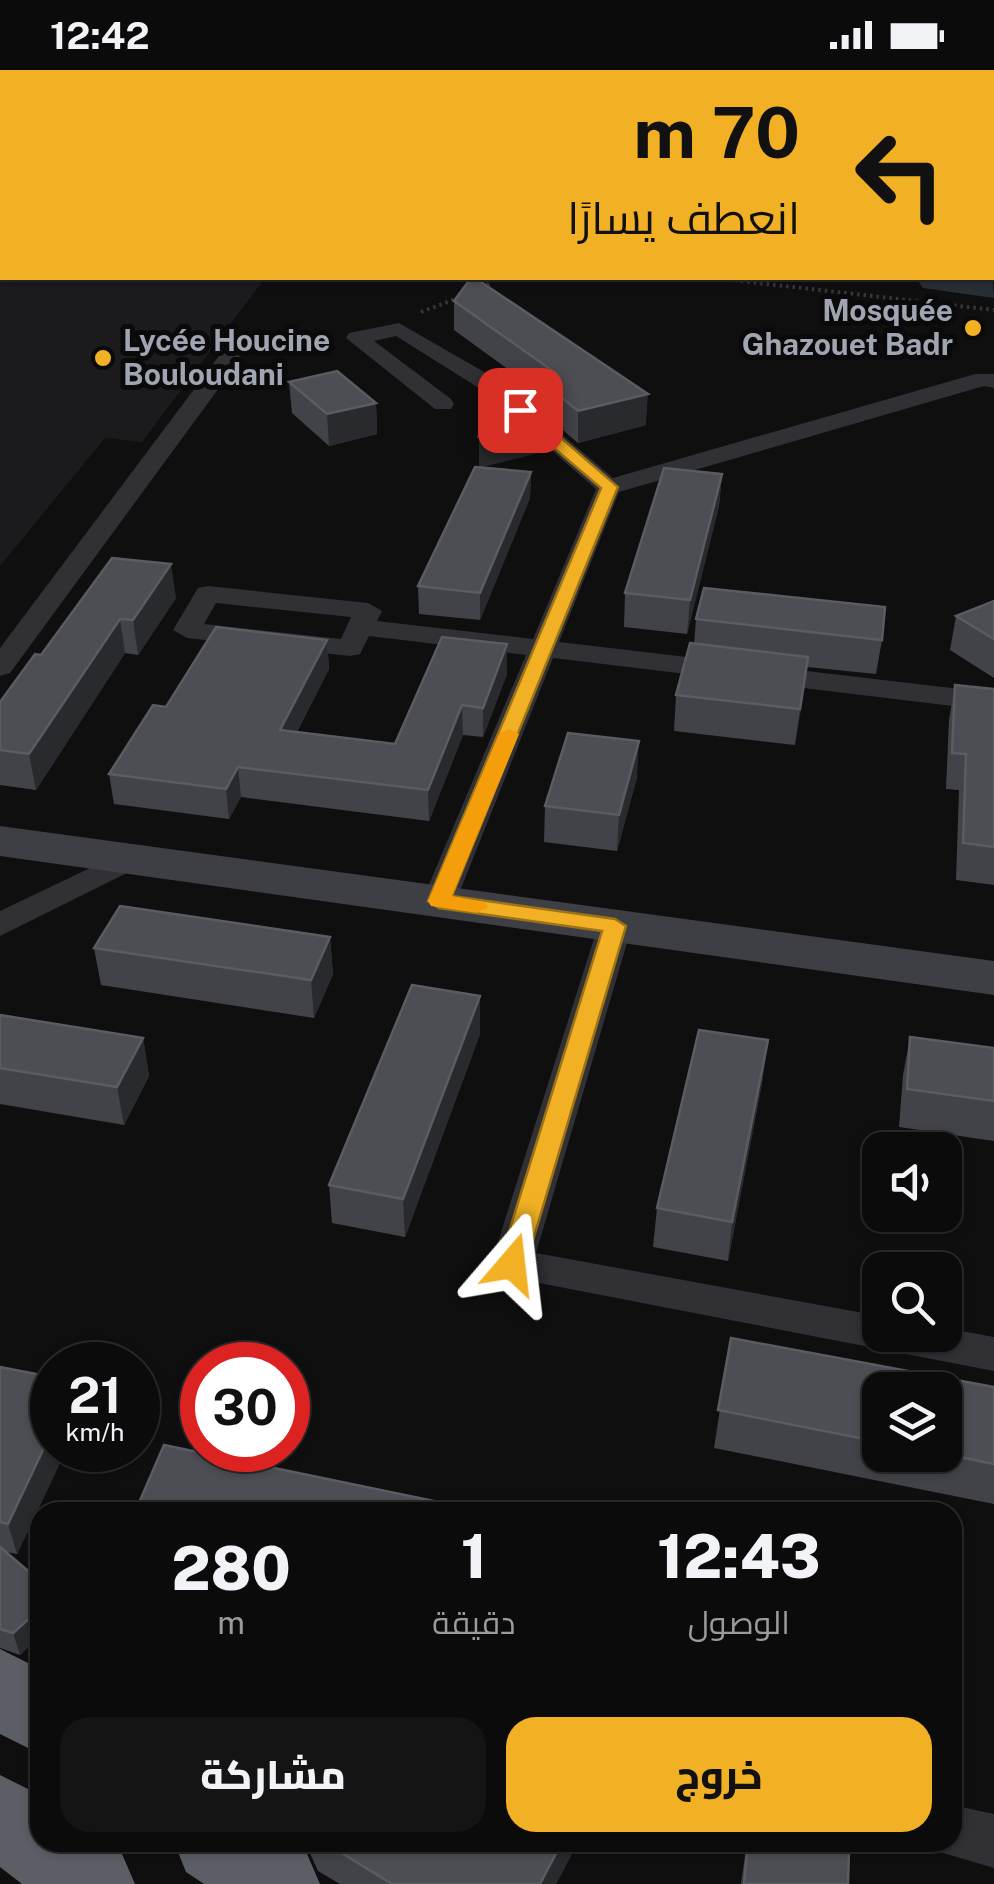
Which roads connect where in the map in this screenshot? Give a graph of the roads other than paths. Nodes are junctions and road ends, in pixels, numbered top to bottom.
1 (230, 357) dead end
2 (994, 381) edge
3 (443, 404) dead end
4 (610, 487) junction
5 (360, 626) junction
6 (546, 647) junction
7 (0, 667) edge
8 (994, 702) edge
9 (0, 841) edge
10 (132, 858) junction
11 (439, 901) junction
12 (0, 926) edge
13 (615, 926) junction
14 (994, 978) edge
15 (862, 1330) edge
16 (962, 1348) edge
17 (994, 1354) edge
18 (0, 1686) edge
19 (30, 1708) edge
20 (0, 1816) edge
21 (962, 1833) edge
22 (30, 1838) edge
23 (994, 1840) edge
24 (49, 1852) edge
25 (231, 1852) edge
26 (92, 1884) edge
27 (277, 1884) edge

1 - 7 street
2 - 4 street
3 - 4 street
4 - 6 street
5 - 5 street
5 - 6 street
6 - 8 street
6 - 11 street
9 - 10 street
10 - 11 street
10 - 12 street
11 - 13 street
13 - 14 street
13 - 15 street
16 - 17 street
18 - 19 highway
20 - 22 highway
21 - 23 street
24 - 26 highway
25 - 27 highway

